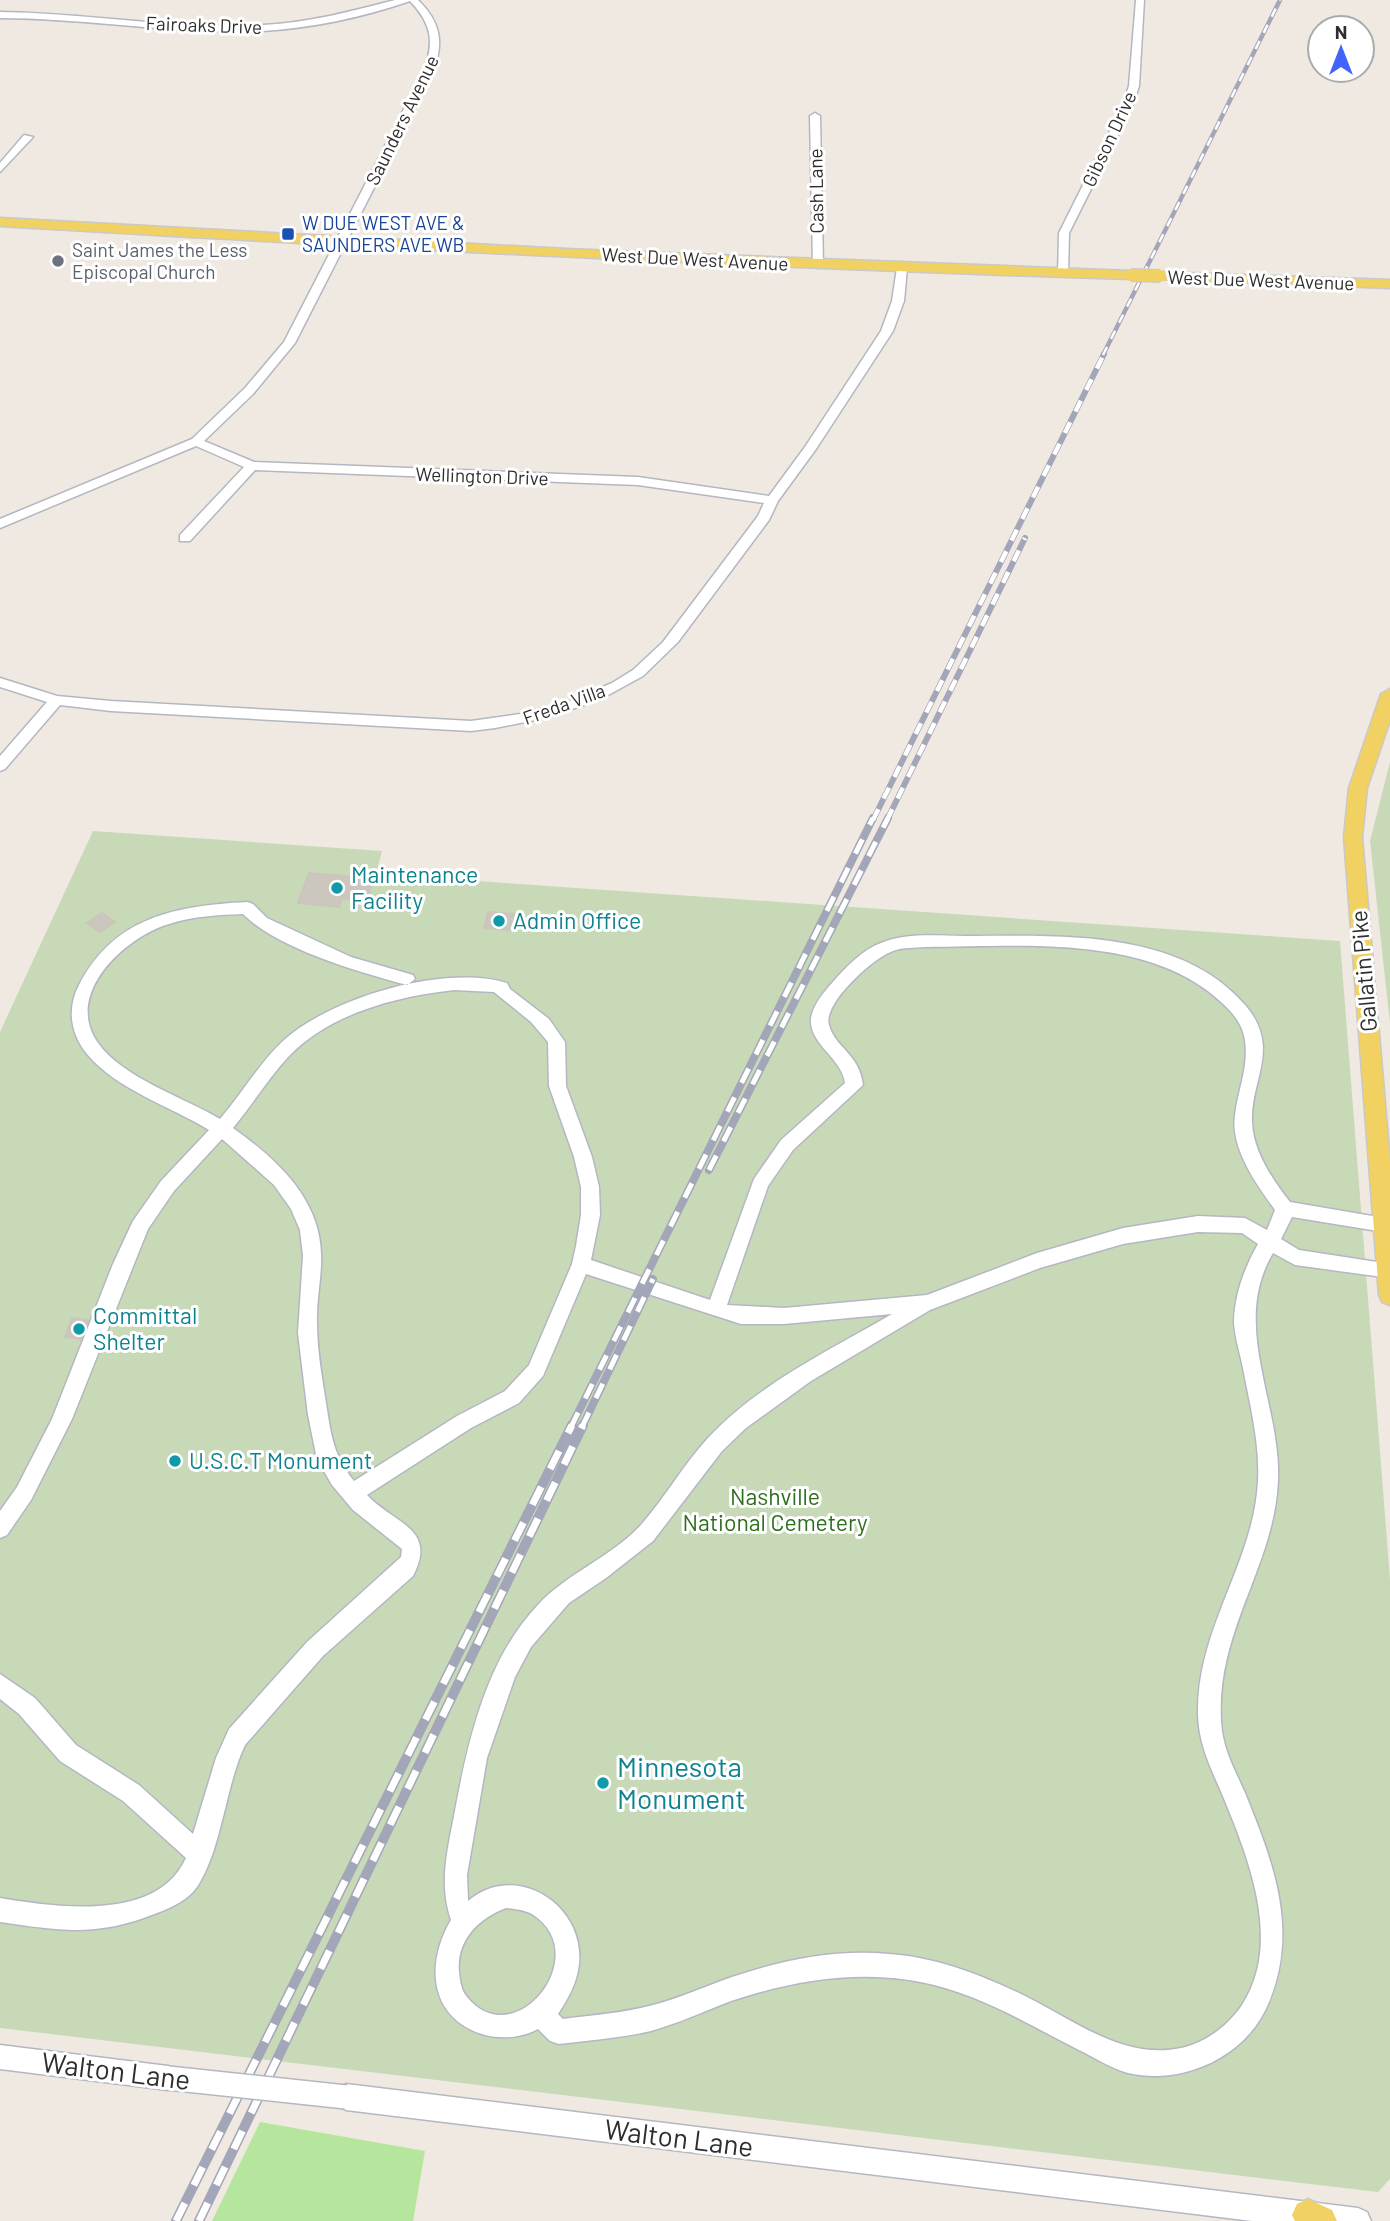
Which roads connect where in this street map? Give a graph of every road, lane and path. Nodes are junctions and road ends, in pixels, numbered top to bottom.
1 (406, 0) edge
2 (413, 0) edge
3 (1140, 0) edge
4 (0, 15) edge
5 (815, 116) dead end
6 (28, 137) dead end
7 (0, 169) edge
8 (0, 222) edge
9 (341, 243) junction
10 (818, 265) junction
11 (902, 268) junction
12 (1062, 274) junction
13 (1390, 284) edge
14 (196, 442) junction
15 (252, 466) junction
16 (772, 500) junction
17 (0, 524) edge
18 (185, 538) dead end
19 (0, 682) edge
20 (1390, 694) edge
21 (56, 700) junction
22 (0, 766) edge
23 (407, 979) dead end
24 (221, 1129) junction
25 (1285, 1209) junction
26 (1384, 1224) junction
27 (1270, 1240) junction
28 (581, 1264) junction
29 (1388, 1271) junction
30 (1390, 1295) edge
31 (928, 1303) junction
32 (716, 1309) junction
33 (353, 1493) junction
34 (0, 1528) edge
35 (0, 1685) edge
36 (199, 1855) junction
37 (0, 1910) edge
38 (463, 1919) junction
39 (540, 2014) junction
40 (0, 2057) edge
41 (1315, 2218) edge
42 (1358, 2221) edge

1 - 4 street, Fairoaks Drive
2 - 9 street, Saunders Avenue
3 - 12 street, Gibson Drive
5 - 10 street, Cash Lane
6 - 7 street
8 - 9 main road, West Due West Avenue
9 - 10 main road, West Due West Avenue
9 - 14 street, Saunders Avenue
10 - 11 main road, West Due West Avenue
11 - 12 main road, West Due West Avenue
11 - 16 street, Freda Villa
12 - 13 main road, West Due West Avenue, bridge
14 - 15 street, Wellington Drive
14 - 17 street, Saunders Avenue
15 - 16 street, Wellington Drive
15 - 18 street
16 - 21 street, Freda Villa
19 - 21 street, Freda Villa
20 - 26 main road, Gallatin Pike
21 - 22 street
23 - 24 street
24 - 28 street
24 - 33 street
24 - 34 street
25 - 26 street
25 - 27 street
25 - 32 street
26 - 29 main road, Gallatin Pike
27 - 29 street
27 - 31 street
27 - 39 street
28 - 32 street
28 - 33 street
29 - 30 main road, Gallatin Pike
31 - 32 street
31 - 38 street
33 - 36 street
35 - 36 street
36 - 37 street
38 - 39 street
38 - 39 street
40 - 41 street, Walton Lane, bridge
41 - 42 street, Walton Lane

